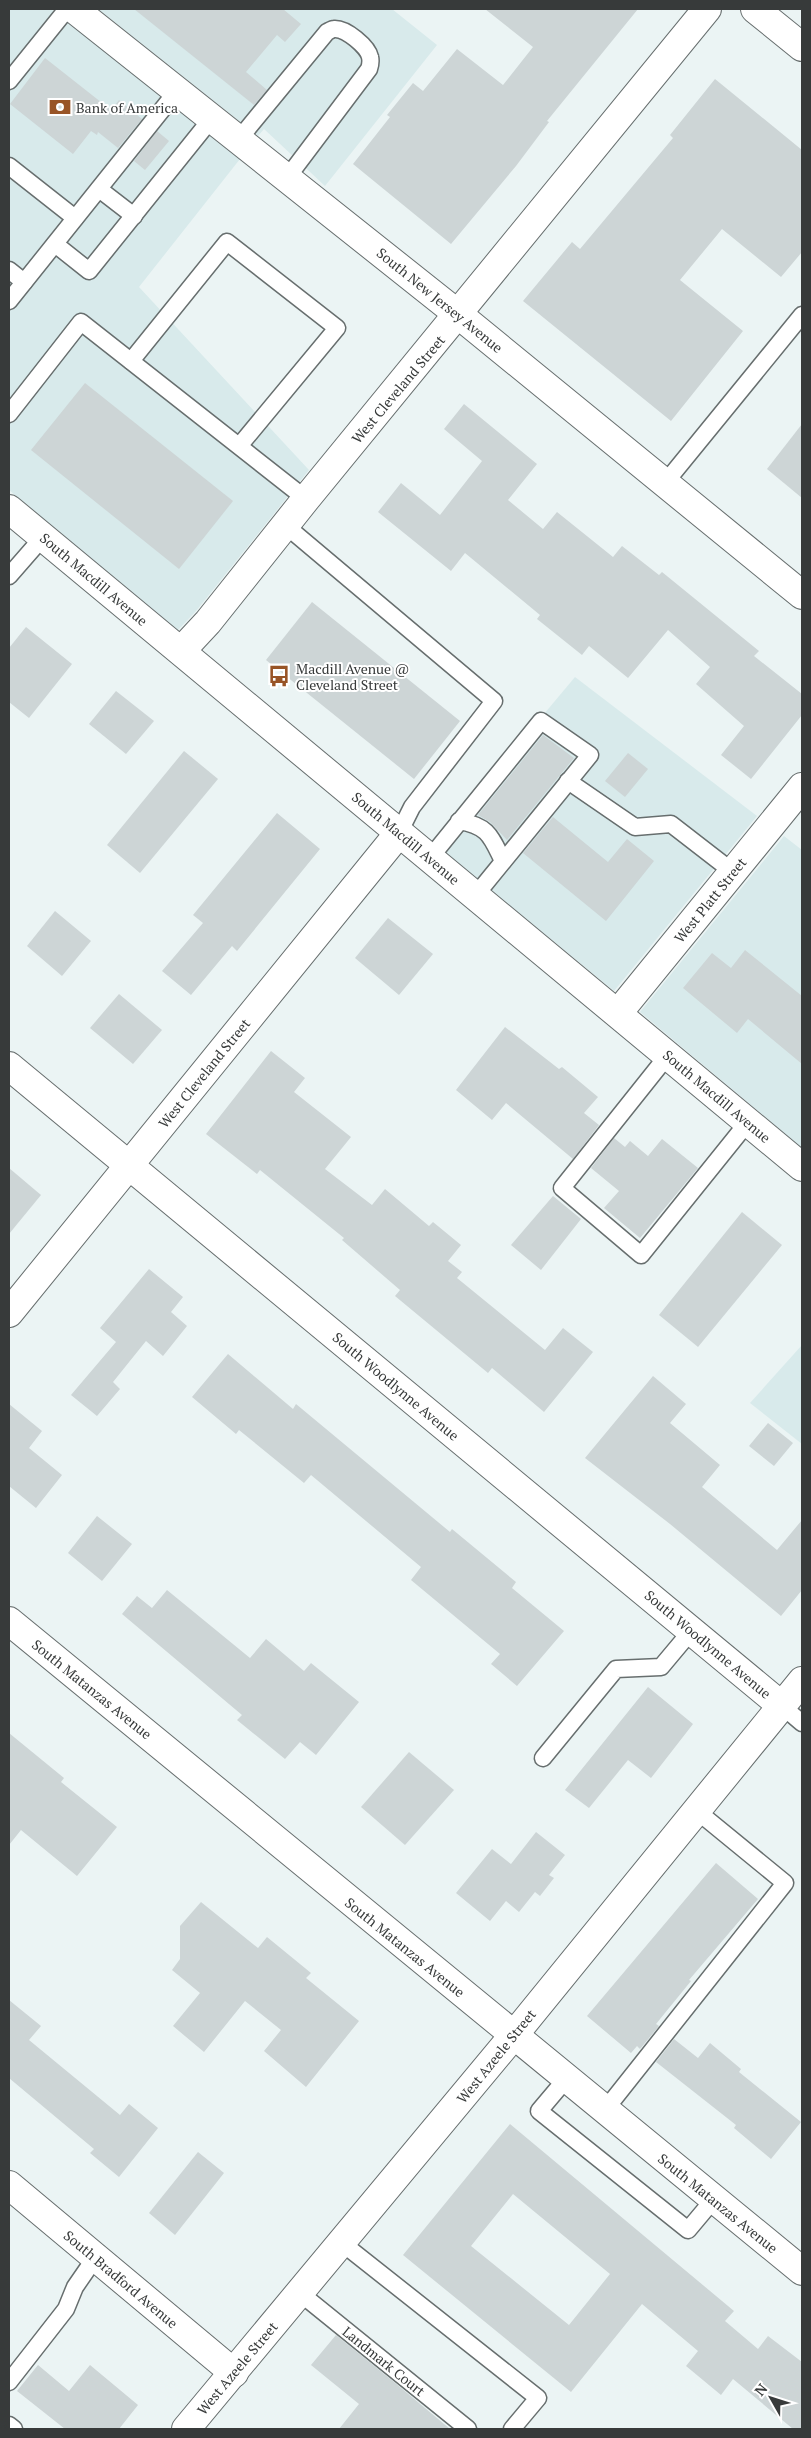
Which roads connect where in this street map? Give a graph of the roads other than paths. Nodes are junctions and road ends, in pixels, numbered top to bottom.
1 (67, 9) edge
2 (74, 9) edge
3 (707, 9) edge
4 (755, 9) edge
5 (802, 47) edge
6 (9, 80) edge
7 (177, 90) junction
8 (212, 118) junction
9 (238, 139) junction
10 (9, 166) edge
11 (287, 178) junction
12 (99, 189) junction
13 (134, 216) junction
14 (75, 218) junction
15 (55, 244) junction
16 (9, 270) edge
17 (24, 282) junction
18 (9, 301) edge
19 (459, 315) junction
20 (802, 315) edge
21 (131, 361) junction
22 (9, 414) edge
23 (240, 445) junction
24 (666, 483) junction
25 (306, 499) junction
26 (9, 508) edge
27 (285, 525) junction
28 (43, 537) junction
29 (9, 576) edge
30 (802, 595) edge
31 (181, 651) junction
32 (568, 781) junction
33 (802, 787) edge
34 (459, 821) junction
35 (399, 833) junction
36 (430, 858) junction
37 (503, 861) junction
38 (733, 872) junction
39 (475, 896) junction
40 (618, 1013) junction
41 (668, 1055) junction
42 (9, 1066) edge
43 (748, 1122) junction
44 (130, 1165) junction
45 (802, 1168) edge
46 (9, 1313) edge
47 (9, 1621) edge
48 (692, 1630) junction
49 (802, 1681) edge
50 (792, 1714) edge
51 (543, 1758) dead end
52 (697, 1811) junction
53 (513, 2036) junction
54 (566, 2079) junction
55 (605, 2110) junction
56 (9, 2185) edge
57 (714, 2199) junction
58 (342, 2242) junction
59 (95, 2258) junction
60 (802, 2271) edge
61 (300, 2293) junction
62 (234, 2373) junction
63 (9, 2382) edge
64 (9, 2425) edge
65 (14, 2429) edge
66 (186, 2429) edge
67 (468, 2429) edge
68 (512, 2429) edge

1 - 6 lane
2 - 7 street, South New Jersey Avenue
3 - 19 street, West Cleveland Street
4 - 5 street
7 - 8 street, South New Jersey Avenue
7 - 12 lane
8 - 9 street, South New Jersey Avenue
8 - 13 lane
9 - 11 street, South New Jersey Avenue
9 - 11 lane
10 - 14 lane
11 - 19 street, South New Jersey Avenue
12 - 13 lane
12 - 14 lane
13 - 15 lane
14 - 15 lane
15 - 17 lane
16 - 17 lane
17 - 18 lane
19 - 24 street, South New Jersey Avenue
19 - 25 street, West Cleveland Street
20 - 24 lane
21 - 22 lane
21 - 23 lane
21 - 23 lane
23 - 25 lane
24 - 30 street, South New Jersey Avenue
25 - 27 street, West Cleveland Street
26 - 28 street, South Macdill Avenue
27 - 31 street, West Cleveland Street
27 - 35 lane
28 - 29 lane
28 - 31 street, South Macdill Avenue
31 - 35 street, South Macdill Avenue
32 - 34 lane
32 - 37 lane
32 - 38 lane
33 - 38 street, West Platt Street
34 - 36 lane
34 - 37 lane
35 - 36 street, South Macdill Avenue
35 - 44 street, West Cleveland Street
36 - 39 street, South Macdill Avenue
37 - 39 lane
38 - 40 street, West Platt Street
39 - 40 street, South Macdill Avenue
40 - 41 street, South Macdill Avenue
41 - 43 street, South Macdill Avenue
41 - 43 lane
42 - 44 street, South Woodlynne Avenue
43 - 45 street, South Macdill Avenue
44 - 46 street, West Cleveland Street
44 - 48 street, South Woodlynne Avenue
47 - 53 street, South Matanzas Avenue
48 - 50 street, South Woodlynne Avenue
48 - 51 lane
49 - 50 street, West Azeele Street
50 - 52 street, West Azeele Street
52 - 53 street, West Azeele Street
52 - 55 lane
53 - 54 street, South Matanzas Avenue
53 - 58 street, West Azeele Street
54 - 55 street, South Matanzas Avenue
54 - 57 lane
55 - 57 street, South Matanzas Avenue
56 - 59 street, South Bradford Avenue
57 - 60 street, South Matanzas Avenue
58 - 61 street, West Azeele Street
58 - 68 lane
59 - 62 street, South Bradford Avenue
59 - 63 lane
61 - 62 street, West Azeele Street
61 - 67 lane, Landmark Court
62 - 66 street, West Azeele Street
64 - 65 lane

